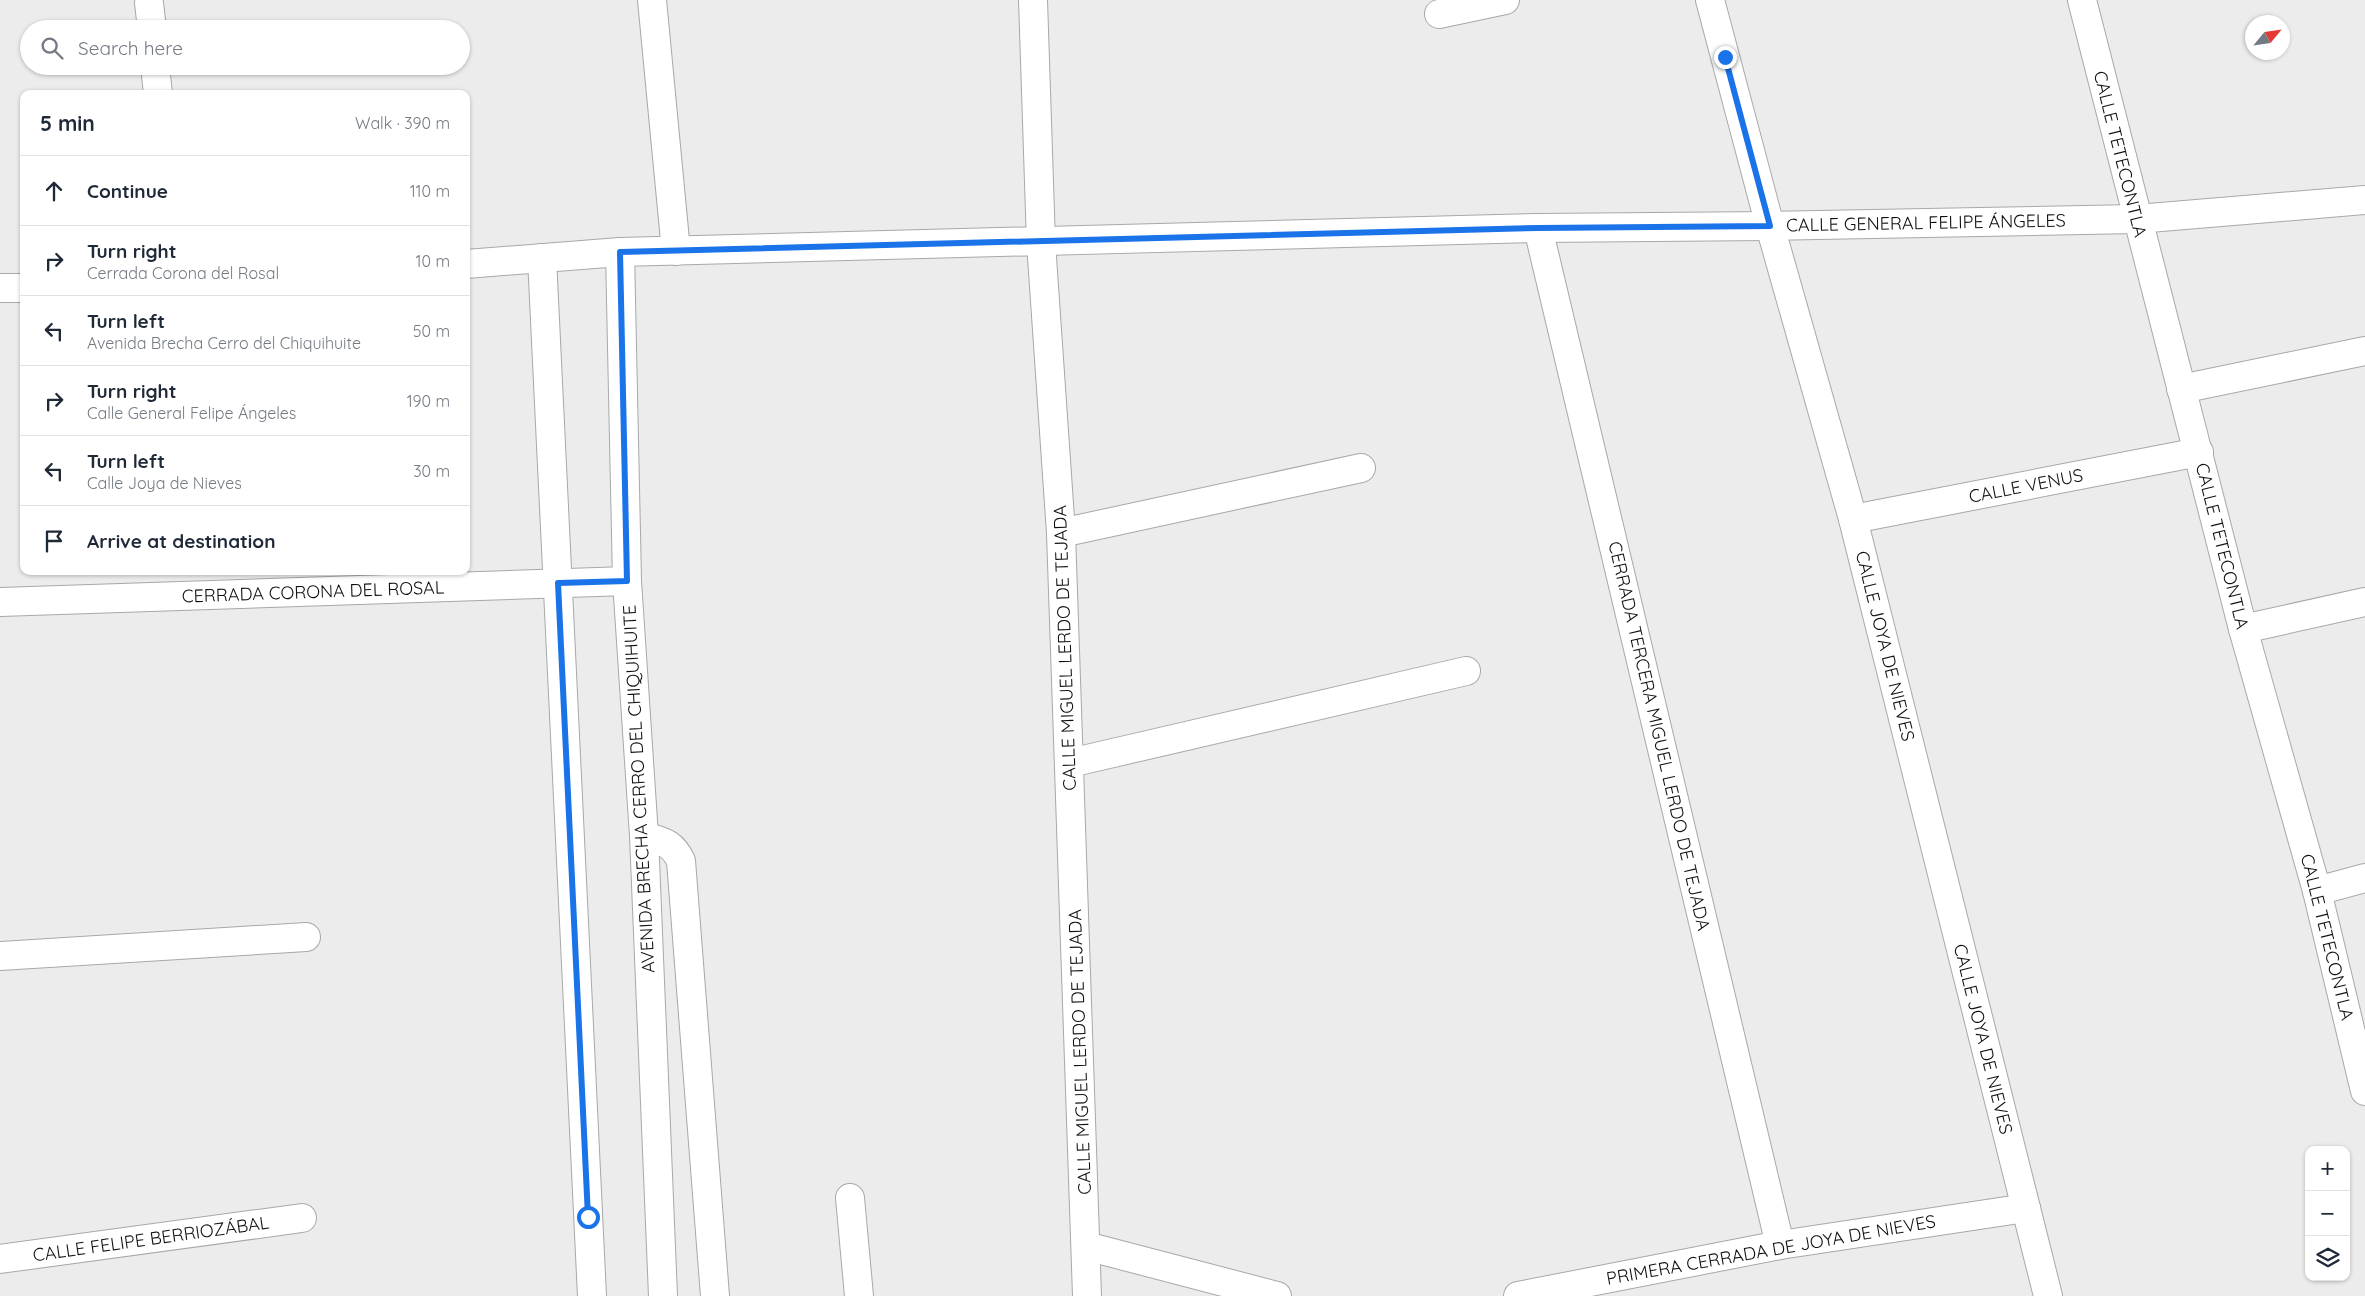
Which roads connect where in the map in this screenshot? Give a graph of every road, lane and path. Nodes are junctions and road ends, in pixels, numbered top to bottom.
1 (656, 0) edge
2 (1033, 0) edge
3 (1505, 0) edge
4 (1710, 0) edge
5 (2082, 0) edge
6 (1439, 14) dead end
7 (156, 75) edge
8 (158, 90) edge
9 (2365, 200) edge
10 (2137, 219) junction
11 (1770, 226) junction
12 (1538, 228) junction
13 (1041, 242) junction
14 (676, 251) junction
15 (620, 252) junction
16 (542, 258) junction
17 (470, 264) edge
18 (0, 288) edge
19 (20, 288) edge
20 (2365, 351) edge
21 (2180, 389) junction
22 (2199, 452) junction
23 (1361, 468) dead end
24 (1853, 519) junction
25 (1061, 533) junction
26 (627, 581) junction
27 (558, 583) junction
28 (0, 602) edge
29 (2365, 602) edge
30 (2243, 629) junction
31 (1466, 671) dead end
32 (1070, 763) junction
33 (644, 836) junction
34 (2365, 878) edge
35 (2317, 892) junction
36 (306, 936) dead end
37 (0, 956) edge
38 (2365, 1091) edge
39 (850, 1198) dead end
40 (2026, 1208) junction
41 (302, 1218) dead end
42 (1780, 1245) junction
43 (1086, 1246) junction
44 (0, 1259) edge
45 (592, 1296) edge
46 (663, 1296) edge
47 (714, 1296) edge
48 (859, 1296) edge
49 (1087, 1296) edge
50 (1277, 1296) edge
51 (1518, 1296) edge
52 (2048, 1296) edge

1 - 14 street
2 - 13 street, CALLE MIGUEL LERDO DE TEJADA
3 - 6 street
4 - 11 street, CALLE JOYA DE NIEVES
5 - 10 street, CALLE TETECONTLA
7 - 8 street
9 - 10 street, CALLE GENERAL FELIPE ÁNGELES
10 - 11 street, CALLE GENERAL FELIPE ÁNGELES
10 - 21 street, CALLE TETECONTLA
11 - 12 street, CALLE GENERAL FELIPE ÁNGELES
11 - 24 street, CALLE JOYA DE NIEVES
12 - 13 street, CALLE GENERAL FELIPE ÁNGELES
12 - 42 street, CERRADA TERCERA MIGUEL LERDO DE TEJADA
13 - 14 street, CALLE GENERAL FELIPE ÁNGELES
13 - 25 street, CALLE MIGUEL LERDO DE TEJADA
14 - 15 street, CALLE GENERAL FELIPE ÁNGELES
15 - 16 street, CALLE GENERAL FELIPE ÁNGELES
15 - 26 street, AVENIDA BRECHA CERRO DEL CHIQUIHUITE
16 - 17 street, CALLE GENERAL FELIPE ÁNGELES
16 - 27 street
18 - 19 street
20 - 21 street
21 - 22 street, CALLE TETECONTLA
22 - 24 street, CALLE VENUS
22 - 30 street, CALLE TETECONTLA
23 - 25 street
24 - 40 street, CALLE JOYA DE NIEVES
25 - 32 street, CALLE MIGUEL LERDO DE TEJADA
26 - 27 street, CERRADA CORONA DEL ROSAL
26 - 33 street, AVENIDA BRECHA CERRO DEL CHIQUIHUITE
27 - 28 street, CERRADA CORONA DEL ROSAL
27 - 45 street
29 - 30 street
30 - 35 street, CALLE TETECONTLA
31 - 32 street
32 - 43 street, CALLE MIGUEL LERDO DE TEJADA
33 - 46 street, AVENIDA BRECHA CERRO DEL CHIQUIHUITE
33 - 47 street
34 - 35 street
35 - 38 street, CALLE TETECONTLA
36 - 37 street
39 - 48 street
40 - 42 street, PRIMERA CERRADA DE JOYA DE NIEVES
40 - 52 street, CALLE JOYA DE NIEVES
41 - 44 street, CALLE FELIPE BERRIOZÁBAL
42 - 51 street, PRIMERA CERRADA DE JOYA DE NIEVES
43 - 49 street, CALLE MIGUEL LERDO DE TEJADA
43 - 50 street

